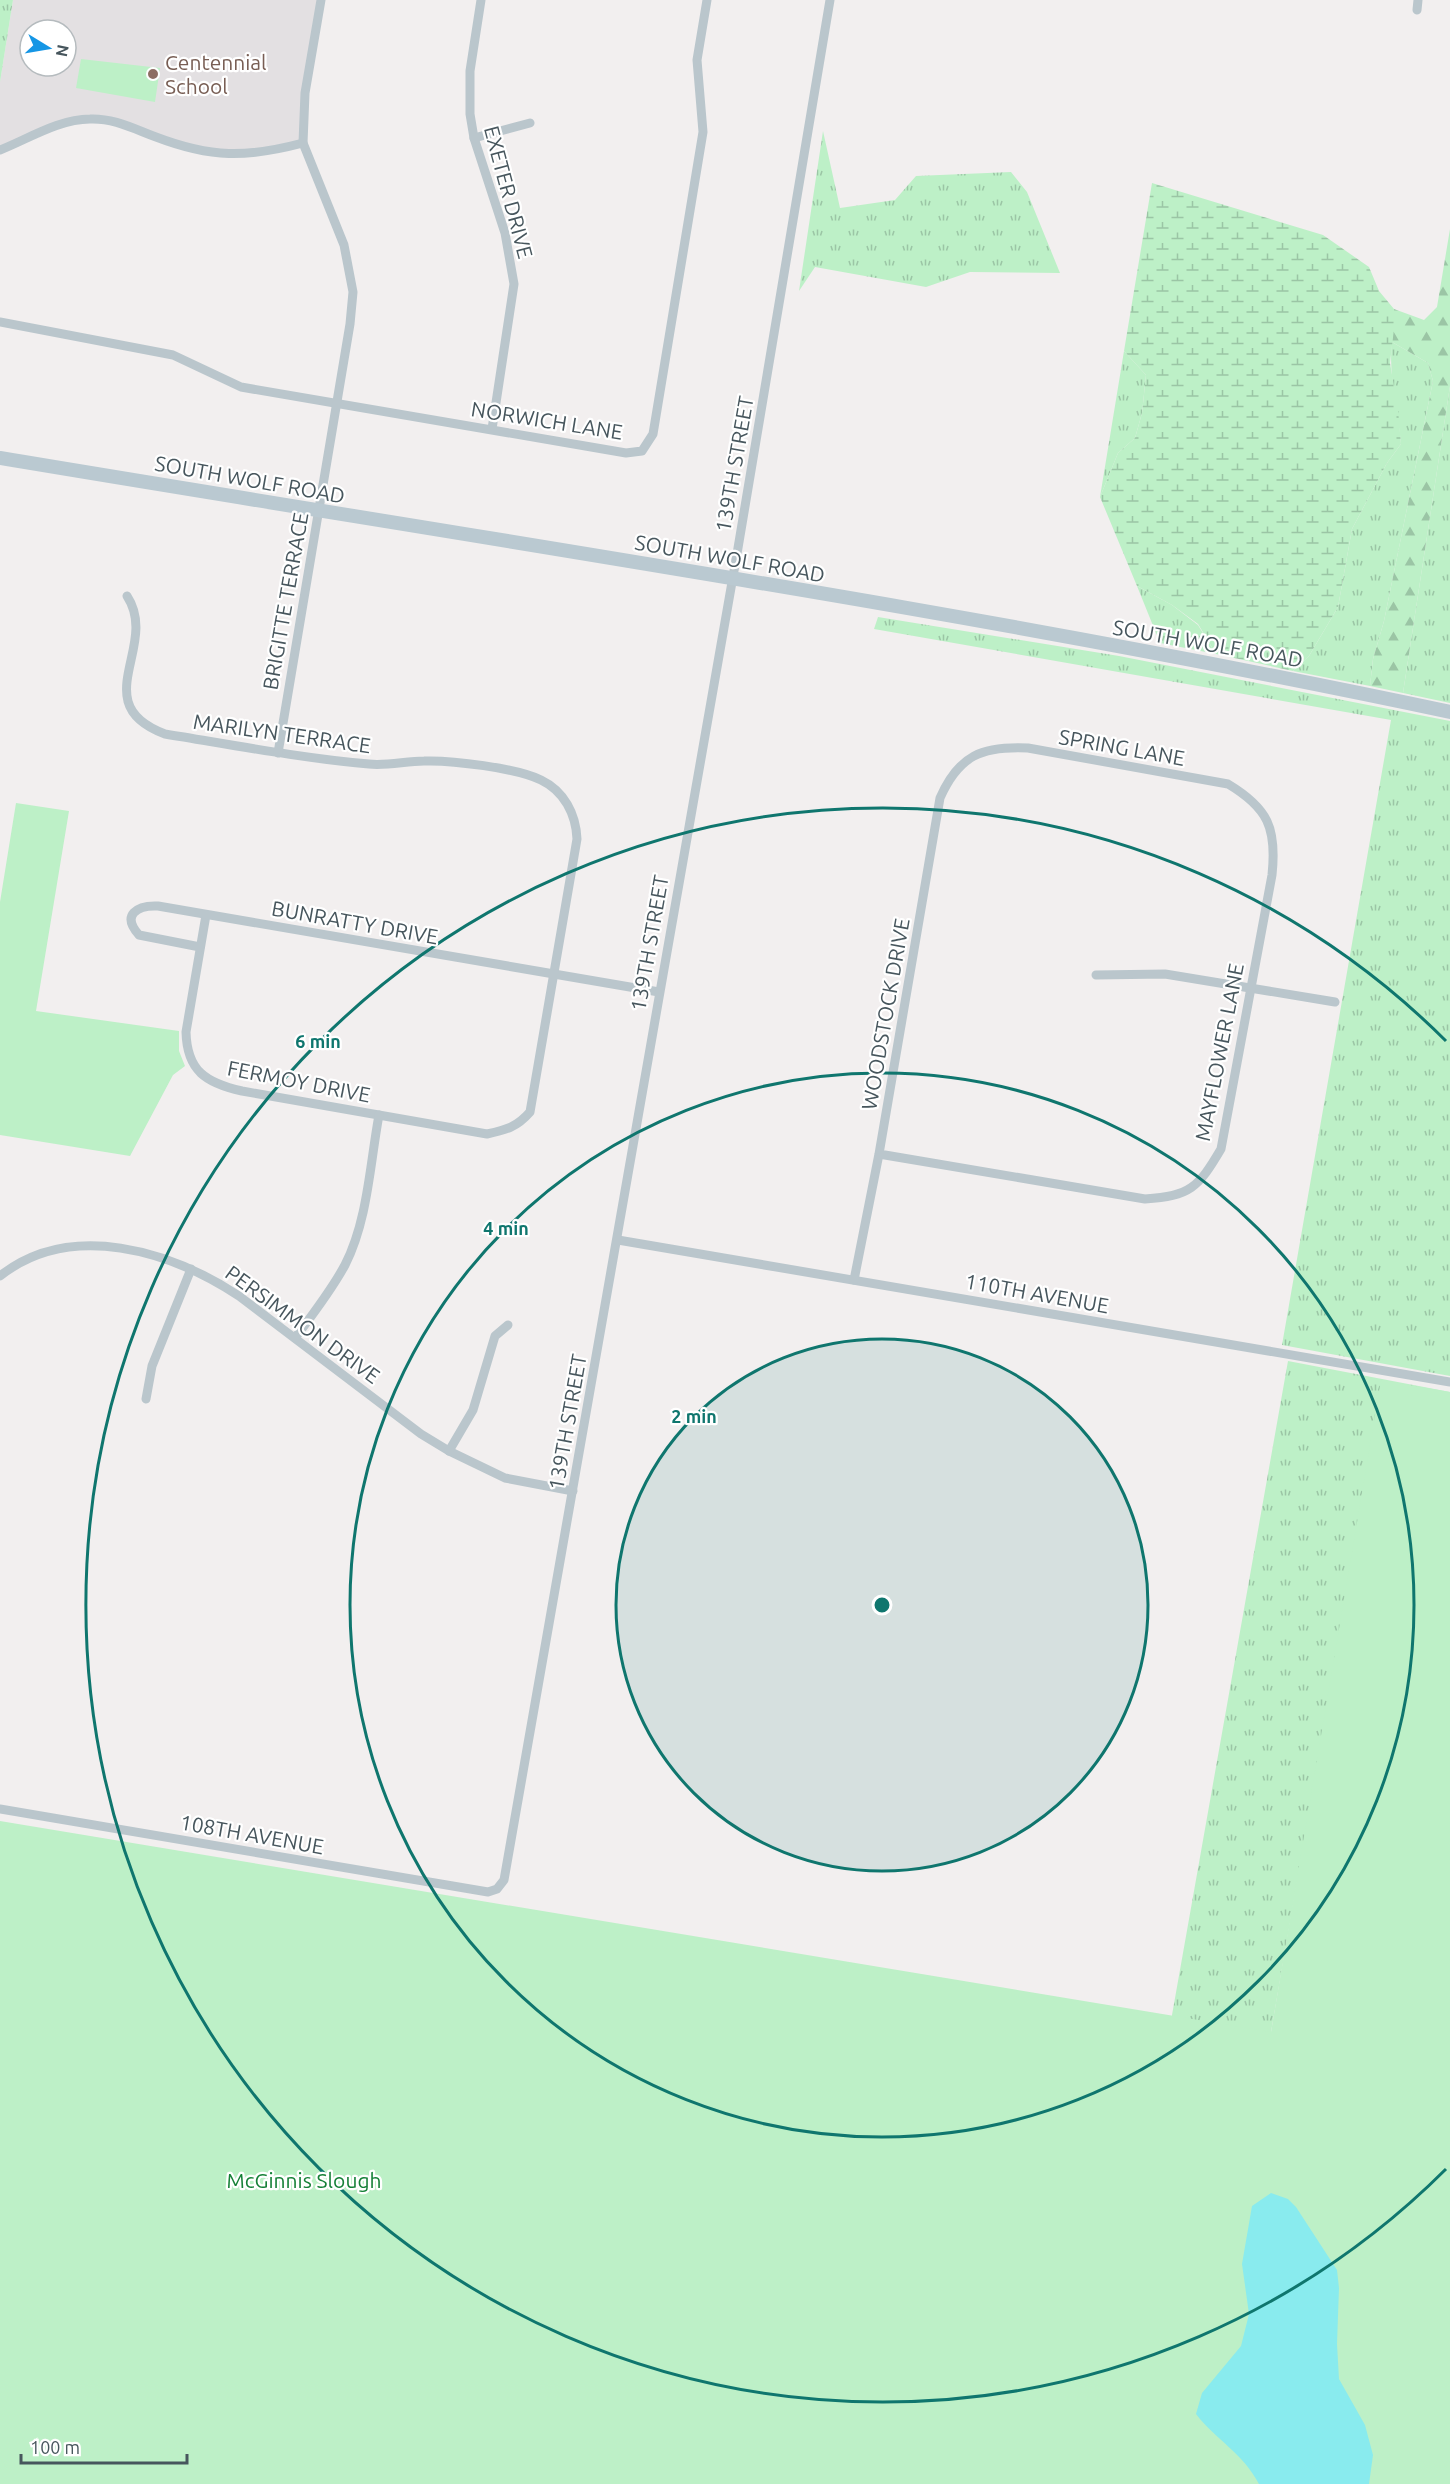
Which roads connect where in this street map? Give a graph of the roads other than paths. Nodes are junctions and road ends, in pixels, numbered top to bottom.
1 (321, 0) edge
2 (481, 0) edge
3 (707, 0) edge
4 (830, 0) edge
5 (1418, 0) edge
6 (1417, 10) dead end
7 (530, 123) dead end
8 (474, 138) junction
9 (303, 143) junction
10 (0, 150) edge
11 (0, 322) edge
12 (336, 404) junction
13 (492, 429) junction
14 (0, 458) edge
15 (319, 512) junction
16 (732, 579) junction
17 (128, 596) dead end
18 (1450, 712) edge
19 (278, 753) junction
20 (965, 762) joint
21 (1264, 814) joint
22 (206, 915) junction
23 (200, 946) junction
24 (554, 975) junction
25 (1096, 975) dead end
26 (1249, 987) junction
27 (659, 992) junction
28 (1335, 1002) dead end
29 (379, 1115) junction
30 (879, 1154) junction
31 (618, 1240) junction
32 (191, 1269) junction
33 (0, 1276) edge
34 (854, 1280) junction
35 (508, 1325) dead end
36 (295, 1338) junction
37 (1450, 1382) edge
38 (146, 1399) dead end
39 (449, 1452) junction
40 (573, 1491) junction
41 (0, 1809) edge
42 (497, 1889) joint

1 - 9 street, BRIGITTE TERRACE
2 - 8 street, EXETER DRIVE
3 - 13 street, NORWICH LANE
4 - 16 street, 139TH STREET
5 - 6 street
7 - 8 street
8 - 13 street, EXETER DRIVE
9 - 10 street
9 - 12 street, BRIGITTE TERRACE
11 - 12 street, NORWICH LANE
12 - 13 street, NORWICH LANE
12 - 15 street, BRIGITTE TERRACE
14 - 15 main road, SOUTH WOLF ROAD
15 - 16 main road, SOUTH WOLF ROAD
15 - 19 street, BRIGITTE TERRACE
16 - 18 main road, SOUTH WOLF ROAD
16 - 27 street, 139TH STREET
17 - 19 street, MARILYN TERRACE
19 - 24 street, MARILYN TERRACE
20 - 21 street, SPRING LANE
20 - 30 street, WOODSTOCK DRIVE
21 - 26 street, MAYFLOWER LANE
22 - 23 street, FERMOY DRIVE
22 - 23 street, BUNRATTY DRIVE
22 - 24 street, BUNRATTY DRIVE
23 - 29 street, FERMOY DRIVE
24 - 27 street, BUNRATTY DRIVE
24 - 29 street, MARILYN TERRACE
25 - 26 street
26 - 28 street
26 - 30 street, MAYFLOWER LANE
27 - 31 street, 139TH STREET
29 - 36 street
30 - 34 street, WOODSTOCK DRIVE
31 - 34 street, 110TH AVENUE
31 - 40 street, 139TH STREET
32 - 33 street, PERSIMMON DRIVE
32 - 36 street, PERSIMMON DRIVE
32 - 38 street
34 - 37 street, 110TH AVENUE
35 - 39 street
36 - 39 street, PERSIMMON DRIVE
39 - 40 street, PERSIMMON DRIVE
40 - 42 street, 139TH STREET
41 - 42 street, 108TH AVENUE

